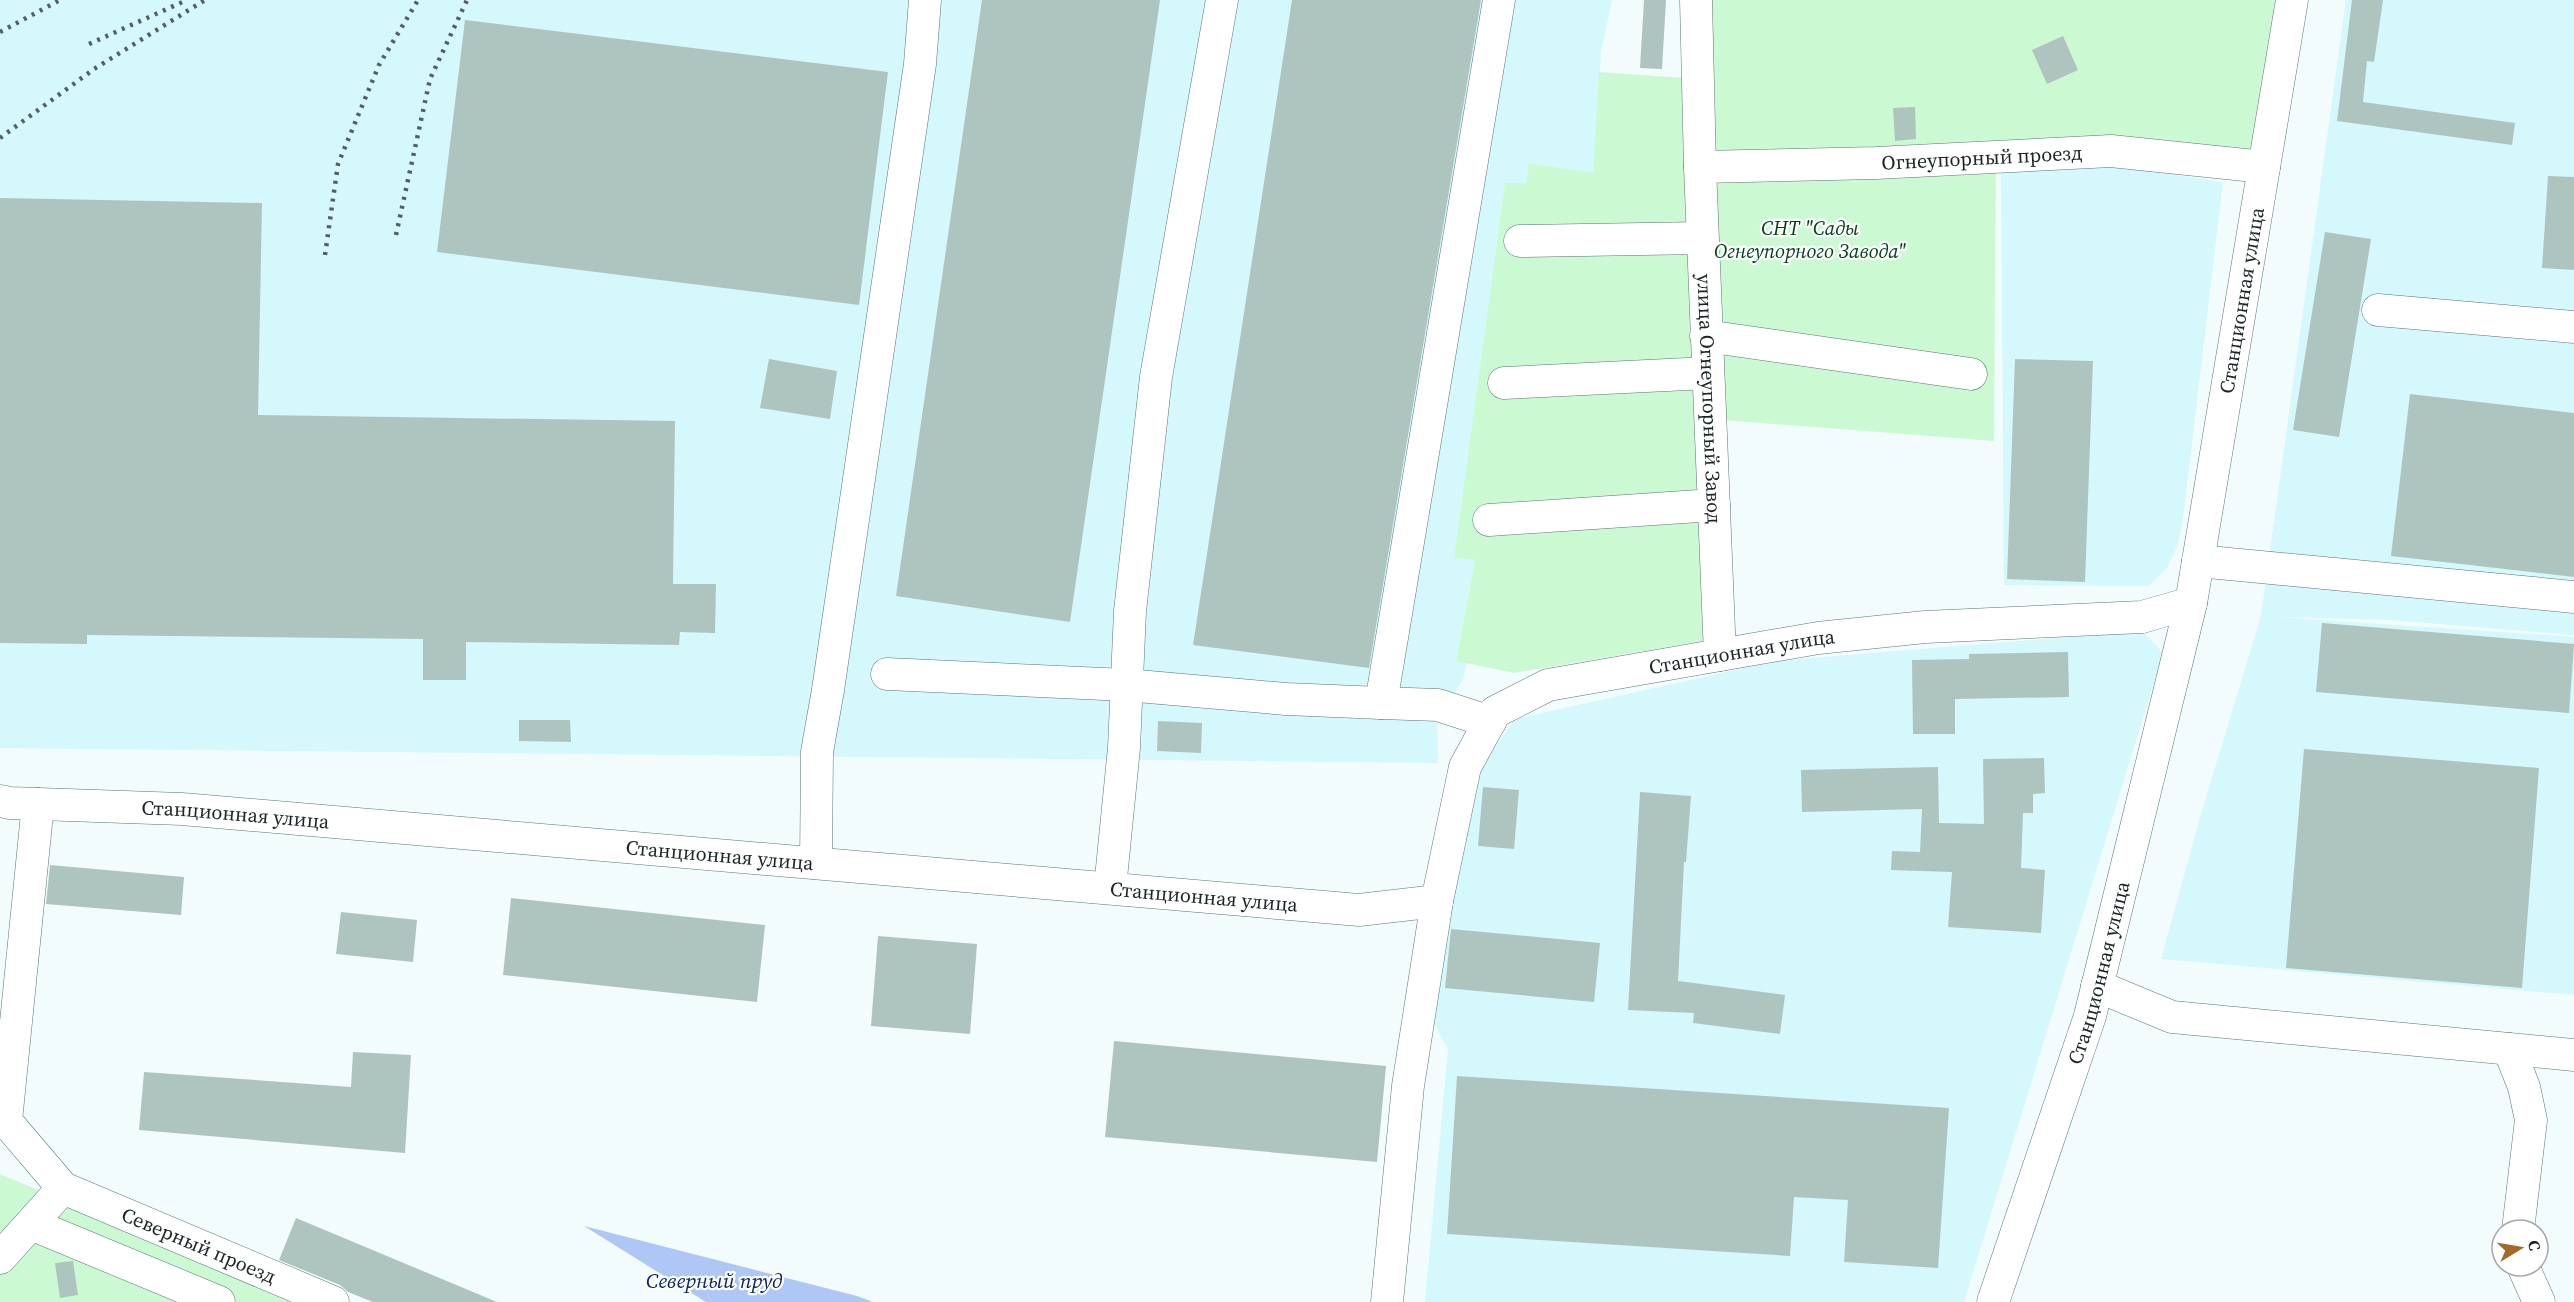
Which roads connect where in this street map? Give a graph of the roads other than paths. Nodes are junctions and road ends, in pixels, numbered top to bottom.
1 (925, 0) edge
2 (1222, 0) edge
3 (1499, 0) edge
4 (1695, 0) edge
5 (2292, 0) edge
6 (1700, 167) junction
7 (2264, 167) junction
8 (1702, 238) junction
9 (1520, 241) dead end
10 (2378, 310) dead end
11 (2574, 327) edge
12 (1706, 336) junction
13 (1708, 373) junction
14 (1971, 374) dead end
15 (1504, 383) dead end
16 (1714, 505) junction
17 (1489, 520) dead end
18 (2198, 561) junction
19 (2574, 597) edge
20 (2191, 603) junction
21 (1720, 655) junction
22 (887, 674) dead end
23 (1126, 685) junction
24 (1381, 704) junction
25 (1490, 722) junction
26 (12, 805) edge
27 (816, 863) junction
28 (1110, 888) junction
29 (1437, 901) junction
30 (2097, 986) junction
31 (2510, 1049) junction
32 (2574, 1055) edge
33 (63, 1188) junction
34 (2519, 1218) edge
35 (31, 1224) junction
36 (0, 1258) edge
37 (2528, 1278) edge
38 (219, 1302) edge
39 (333, 1302) edge
40 (1387, 1302) edge
41 (1993, 1302) edge
42 (2539, 1302) edge

1 - 27 street
2 - 23 street
3 - 24 street
4 - 6 street, улица Огнеупорный Завод
5 - 7 street, Станционная улица
6 - 7 street, Огнеупорный проезд
6 - 8 street, улица Огнеупорный Завод
7 - 18 street, Станционная улица
8 - 9 street
8 - 12 street, улица Огнеупорный Завод
10 - 11 street
12 - 13 street, улица Огнеупорный Завод
12 - 14 street
13 - 15 street
13 - 16 street, улица Огнеупорный Завод
16 - 17 street
16 - 21 street, улица Огнеупорный Завод
18 - 19 street
18 - 20 street, Станционная улица
20 - 21 street, Станционная улица
20 - 30 street, Станционная улица
21 - 25 street, Станционная улица
22 - 23 street
23 - 24 street
23 - 28 street
24 - 25 street
25 - 29 street, Станционная улица
26 - 27 street, Станционная улица
26 - 33 street
27 - 28 street, Станционная улица
28 - 29 street, Станционная улица
29 - 40 street, Станционная улица
30 - 31 street
30 - 41 street, Станционная улица
31 - 32 street
31 - 34 street
33 - 35 street
33 - 39 street, Северный проезд
35 - 36 street
35 - 38 street
37 - 42 street

